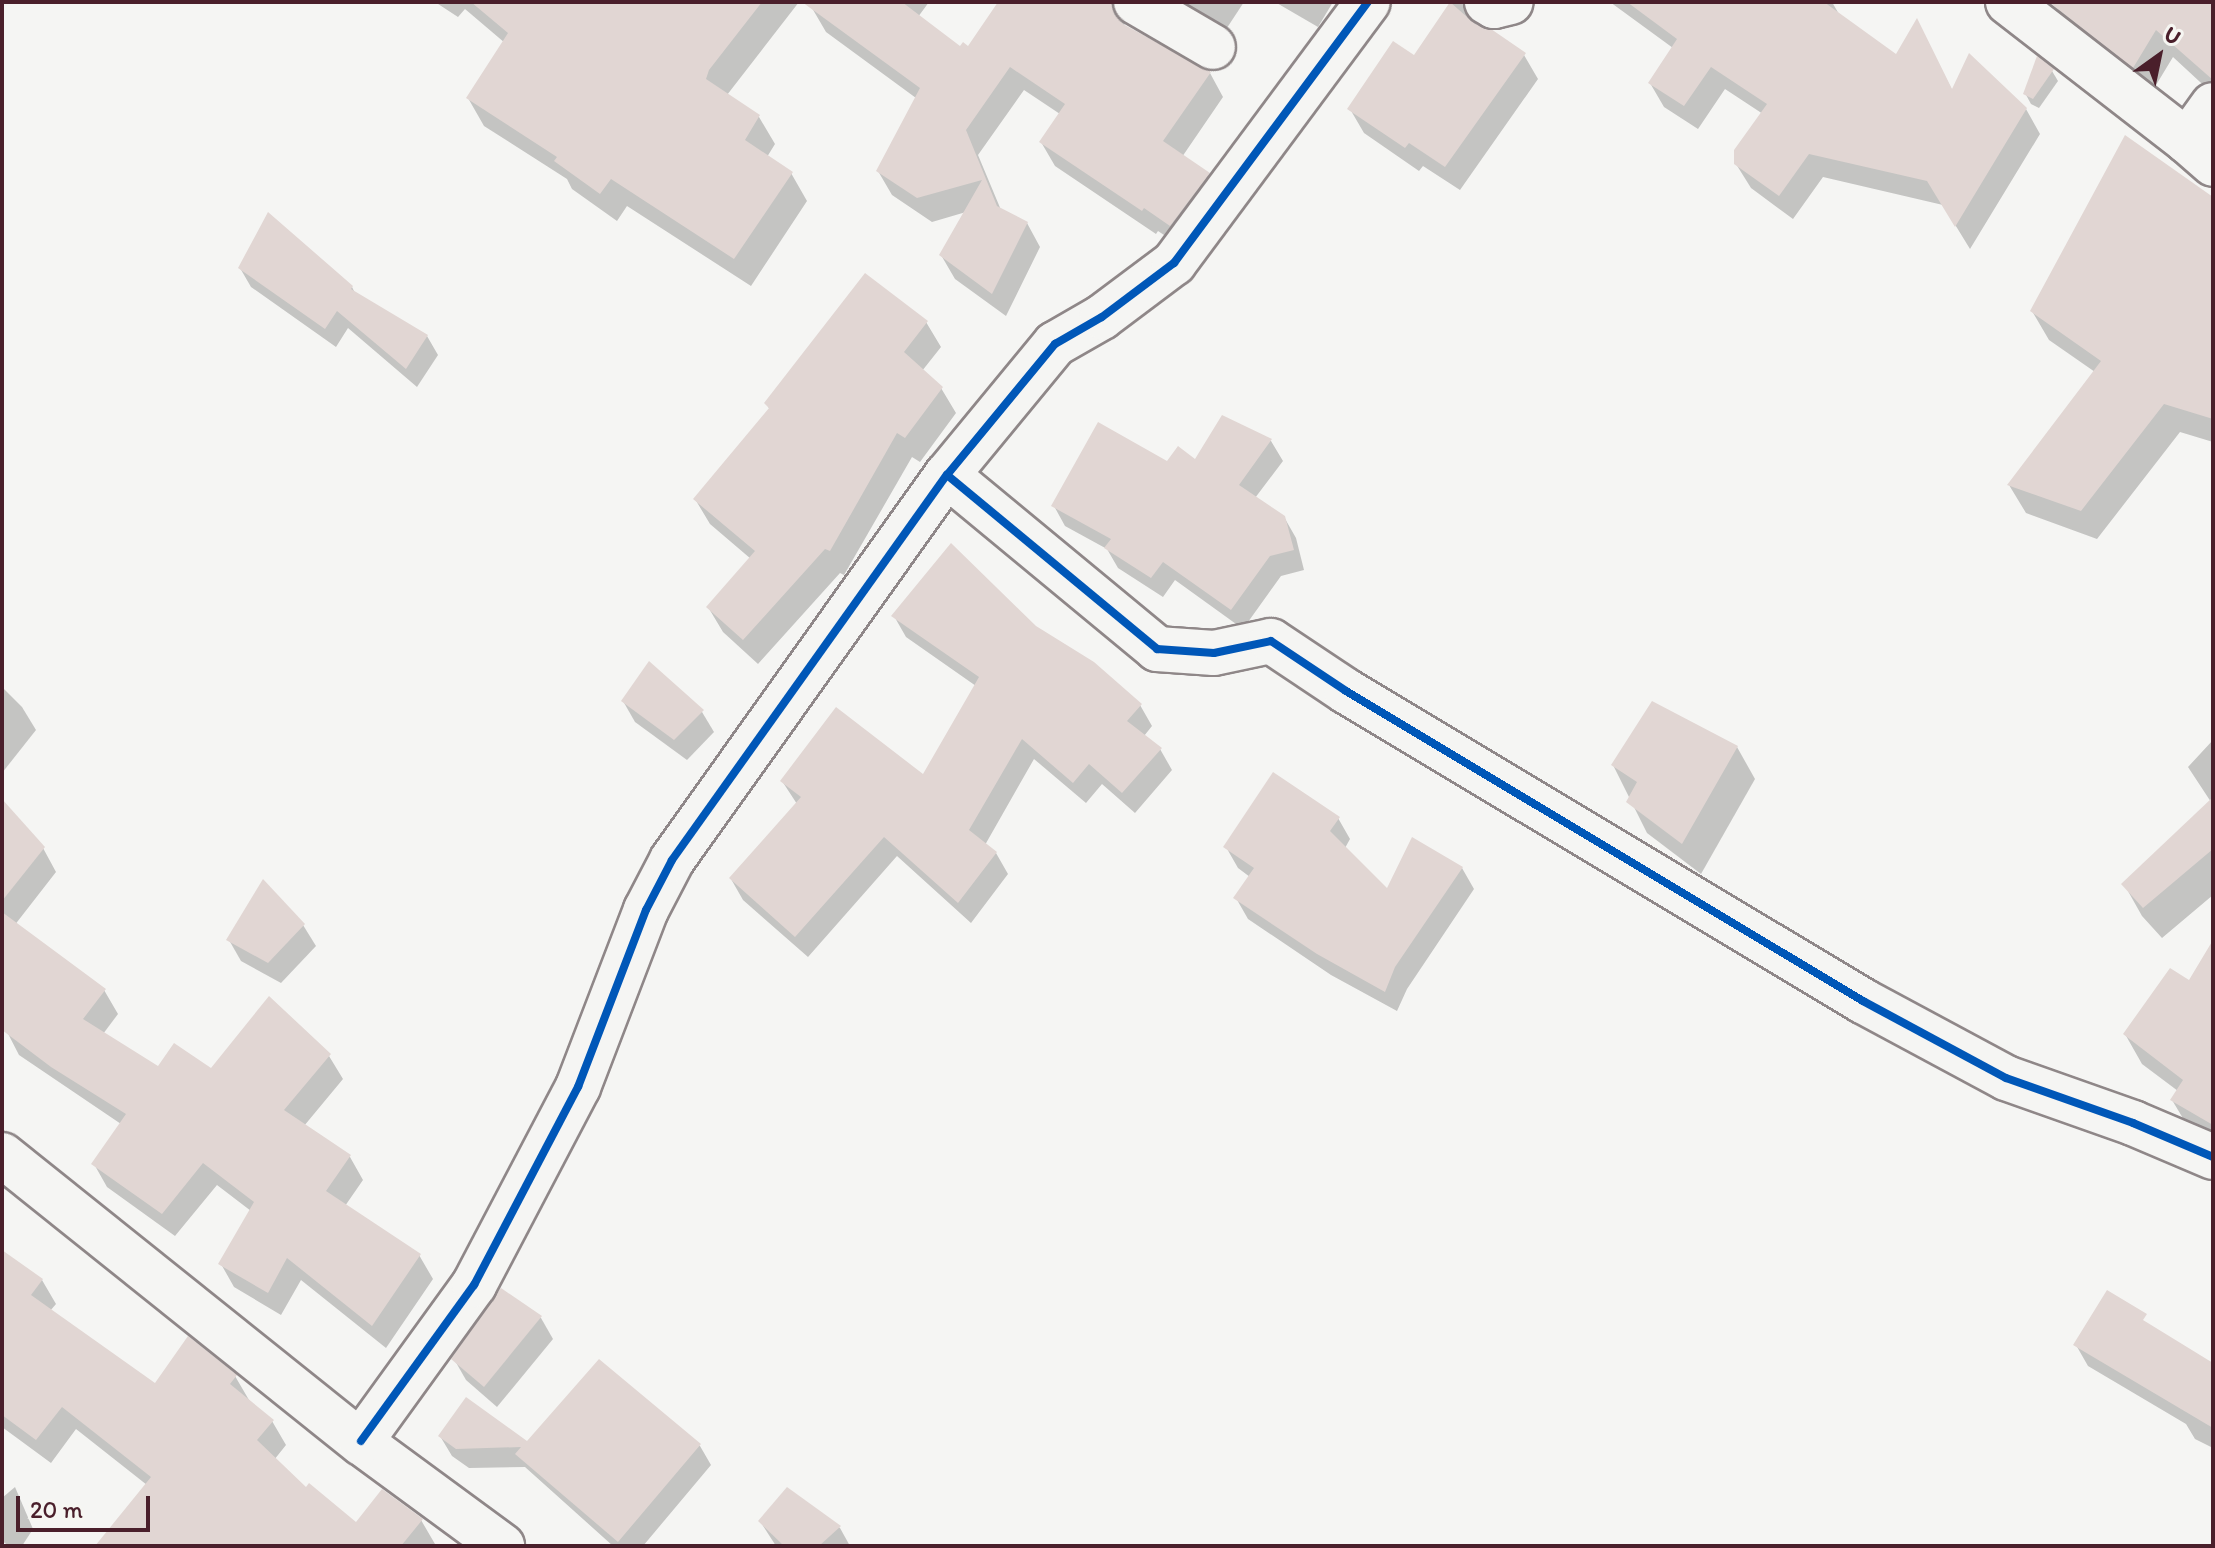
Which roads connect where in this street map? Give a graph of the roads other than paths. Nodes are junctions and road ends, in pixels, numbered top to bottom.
1 (1136, 2) edge
2 (1368, 2) edge
3 (1487, 2) edge
4 (1511, 2) edge
5 (2034, 10) edge
6 (1213, 47) dead end
7 (2213, 105) edge
8 (2200, 152) edge
9 (947, 475) junction
10 (2, 1155) edge
11 (2213, 1157) edge
12 (361, 1441) junction
13 (502, 1546) edge

1 - 6 street
2 - 9 street
3 - 4 street
5 - 8 street
7 - 8 street
9 - 11 street
9 - 12 street
10 - 12 street
12 - 13 street

